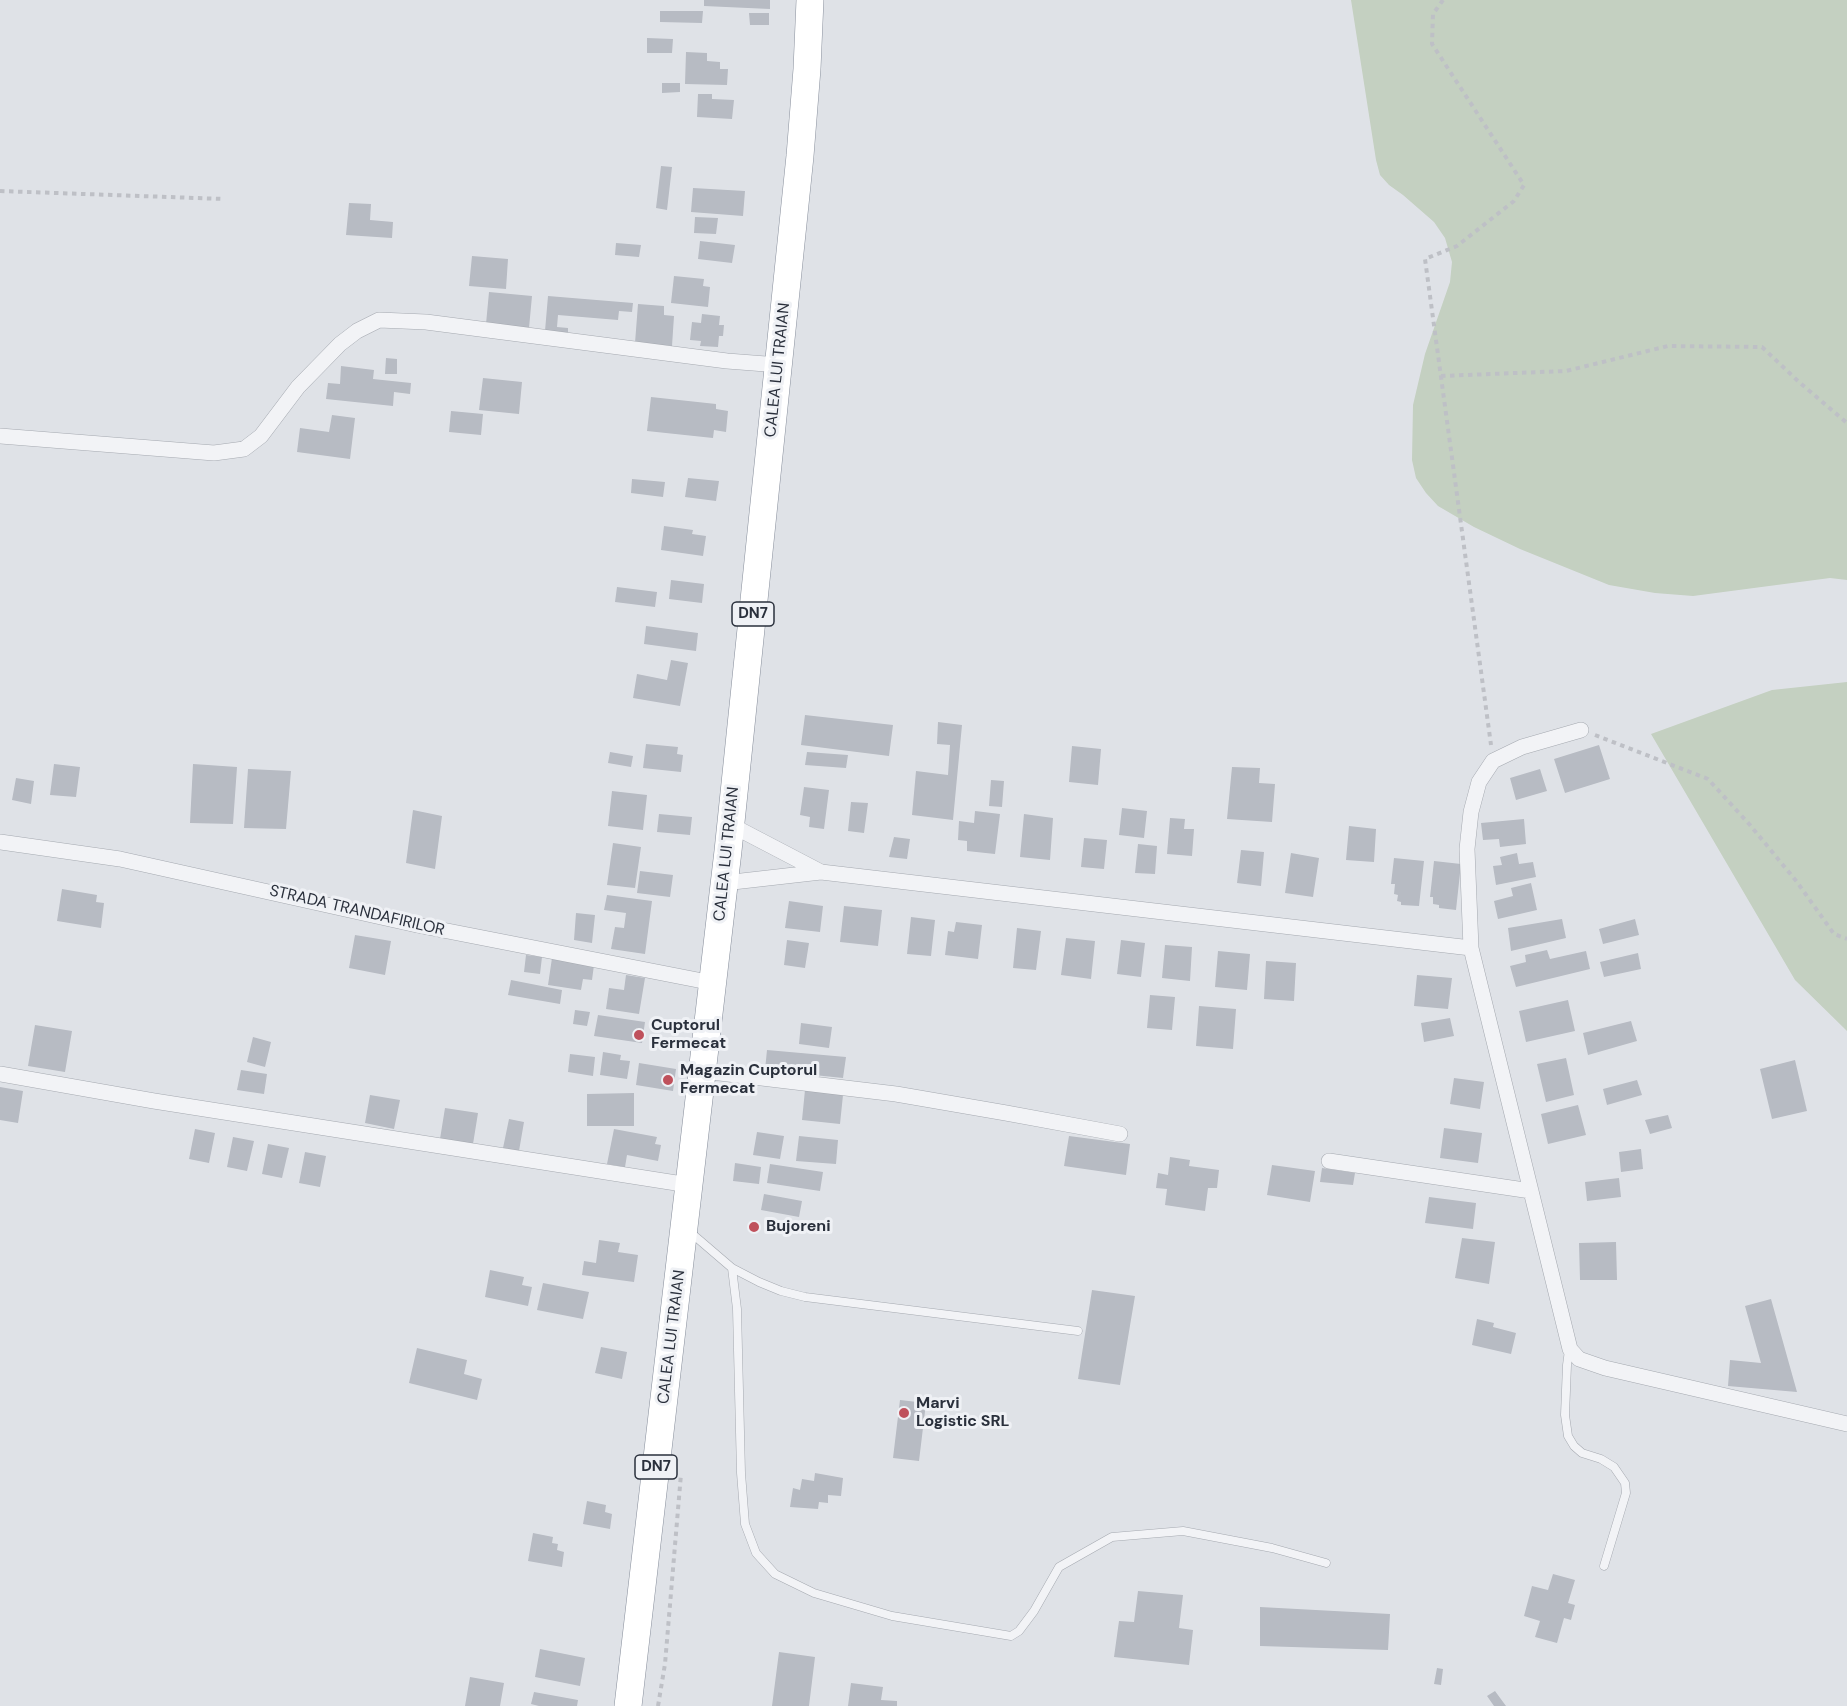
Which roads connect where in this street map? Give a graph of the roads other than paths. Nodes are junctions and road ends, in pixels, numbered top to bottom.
1 (810, 0) edge
2 (779, 365) junction
3 (0, 436) edge
4 (1581, 730) road end
5 (730, 825) junction
6 (0, 842) edge
7 (821, 872) junction
8 (724, 883) junction
9 (1471, 948) junction
10 (713, 983) junction
11 (703, 1071) junction
12 (0, 1074) edge
13 (1120, 1134) dead end
14 (1329, 1161) dead end
15 (689, 1185) junction
16 (1531, 1191) junction
17 (685, 1227) junction
18 (732, 1268) junction
19 (1078, 1331) dead end
20 (1570, 1349) junction
21 (1847, 1424) edge
22 (1326, 1563) dead end
23 (1604, 1566) dead end
24 (628, 1706) edge

1 - 2 highway, CALEA LUI TRAIAN / DN7
2 - 3 street
2 - 5 highway, CALEA LUI TRAIAN / DN7
4 - 9 street
5 - 7 street
5 - 8 highway, CALEA LUI TRAIAN / DN7
6 - 10 street, STRADA TRANDAFIRILOR
7 - 8 street
7 - 9 street
8 - 10 highway, CALEA LUI TRAIAN / DN7
9 - 16 street
10 - 11 highway, CALEA LUI TRAIAN / DN7
11 - 13 street
11 - 15 highway, CALEA LUI TRAIAN / DN7
12 - 15 street
14 - 16 street
15 - 17 highway, CALEA LUI TRAIAN / DN7
16 - 20 street
17 - 18 lane
17 - 24 highway, CALEA LUI TRAIAN / DN7
18 - 19 lane
18 - 22 lane
20 - 21 street
20 - 23 lane

